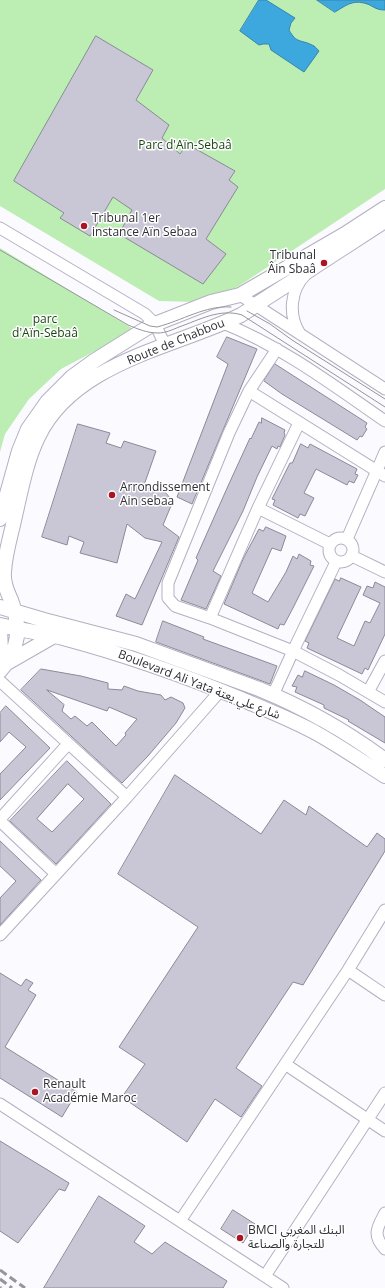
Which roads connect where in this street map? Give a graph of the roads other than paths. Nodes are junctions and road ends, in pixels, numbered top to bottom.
1 (385, 208) edge
2 (385, 221) edge
3 (0, 228) edge
4 (315, 266) junction
5 (240, 295) junction
6 (257, 305) junction
7 (223, 323) junction
8 (155, 324) junction
9 (300, 334) junction
10 (165, 345) junction
11 (277, 349) junction
12 (385, 389) edge
13 (250, 391) junction
14 (385, 421) edge
15 (299, 423) junction
16 (385, 452) edge
17 (381, 474) edge
18 (258, 508) junction
19 (0, 519) edge
20 (347, 539) junction
21 (330, 544) junction
22 (352, 556) junction
23 (336, 562) junction
24 (385, 572) edge
25 (0, 607) edge
26 (15, 611) junction
27 (210, 618) junction
28 (0, 627) edge
29 (18, 629) junction
30 (54, 636) junction
31 (293, 651) junction
32 (385, 661) edge
33 (2, 668) edge
34 (0, 681) edge
35 (221, 690) junction
36 (368, 692) junction
37 (273, 695) junction
38 (385, 702) edge
39 (68, 744) junction
40 (385, 760) edge
41 (385, 776) edge
42 (127, 797) junction
43 (0, 820) edge
44 (56, 874) junction
45 (385, 910) edge
46 (0, 935) edge
47 (348, 970) junction
48 (385, 995) edge
49 (285, 1064) junction
50 (385, 1093) edge
51 (0, 1104) edge
52 (367, 1120) junction
53 (385, 1131) edge
54 (385, 1213) edge
55 (180, 1221) junction
56 (385, 1249) edge
57 (265, 1276) junction
58 (283, 1288) edge

1 - 5 street, Route de Chabbou
2 - 4 street, Route de Chabbou
3 - 8 street
4 - 6 street, Route de Chabbou
4 - 9 street
5 - 6 street
5 - 8 street, Route de Chabbou
6 - 7 street, Route de Chabbou
6 - 9 street
7 - 10 street, Route de Chabbou
7 - 11 street
8 - 10 street
8 - 19 street, Route de Chabbou
9 - 12 street
10 - 26 street, Route de Chabbou
11 - 13 street
11 - 14 street
13 - 15 street
13 - 27 street
15 - 17 street
15 - 18 street
16 - 17 street
17 - 20 street
18 - 21 street
18 - 27 street
20 - 21 street
20 - 22 street
21 - 23 street
22 - 23 street
22 - 24 street
23 - 31 street
25 - 26 street, Boulevard Ali Yata شارع علي يعتة
26 - 29 street, Route de Chabbou
26 - 37 street, Boulevard Ali Yata شارع علي يعتة
27 - 31 street
28 - 29 street, Boulevard Ali Yata شارع علي يعتة
28 - 33 street
29 - 30 street, Boulevard Ali Yata شارع علي يعتة
29 - 33 street
30 - 33 street
30 - 35 street, Boulevard Ali Yata شارع علي يعتة
31 - 36 street
31 - 37 street
32 - 36 street
34 - 39 street
35 - 41 street, Boulevard Ali Yata شارع علي يعتة
35 - 42 street
36 - 38 street
37 - 40 street, Boulevard Ali Yata شارع علي يعتة
39 - 42 street
39 - 43 street
42 - 44 street
43 - 44 street
44 - 46 street
45 - 47 street
47 - 48 street
47 - 49 street
49 - 52 street
49 - 55 street
50 - 52 street
51 - 55 street
52 - 53 street
52 - 57 street
54 - 56 street
55 - 57 street
57 - 58 street

